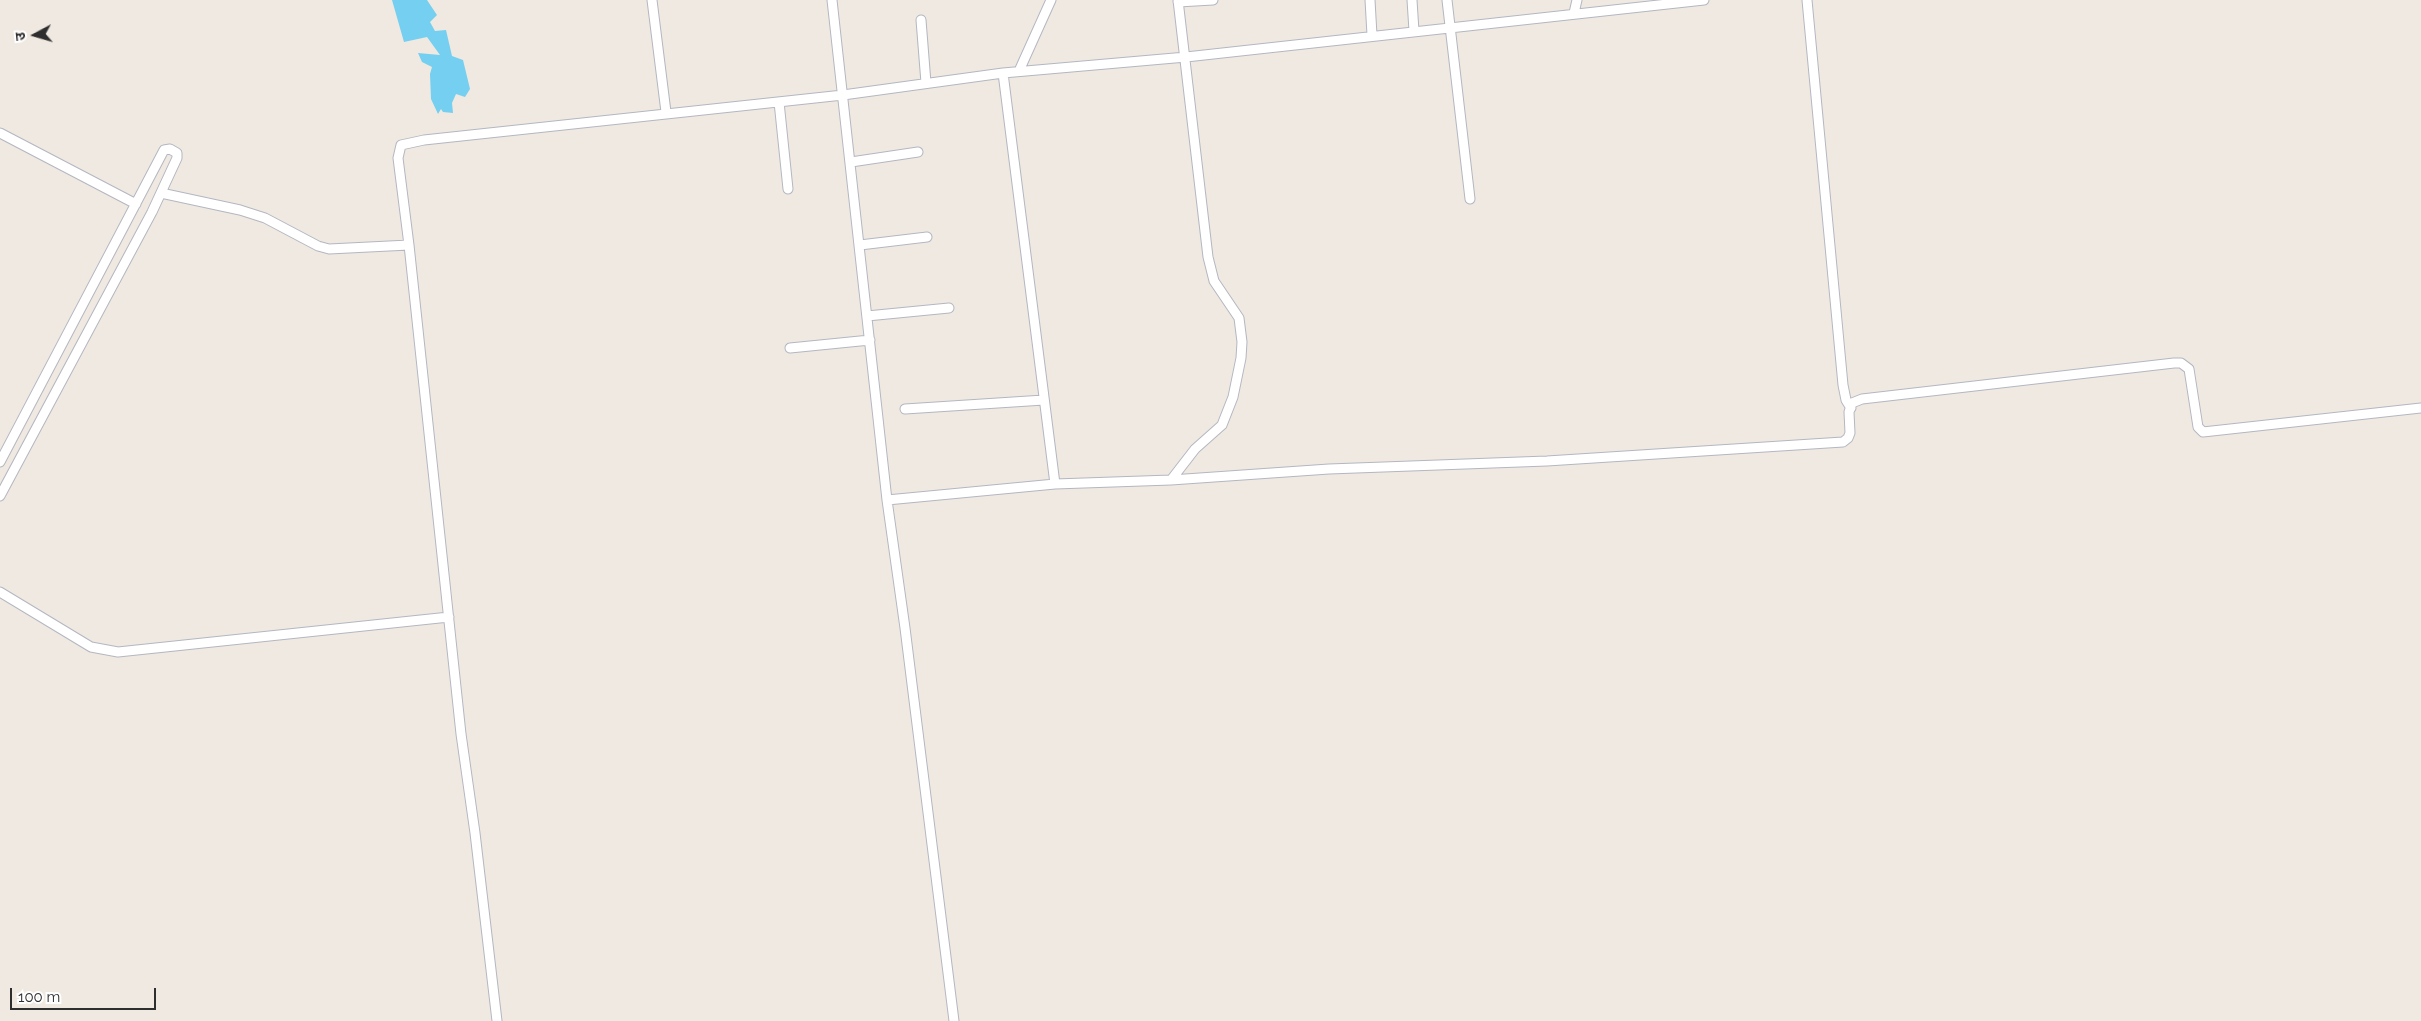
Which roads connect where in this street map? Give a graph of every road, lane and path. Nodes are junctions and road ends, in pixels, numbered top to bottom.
1 (652, 0) edge
2 (832, 0) edge
3 (1051, 0) edge
4 (1213, 0) edge
5 (1370, 0) edge
6 (1412, 0) edge
7 (1447, 0) edge
8 (1577, 0) edge
9 (1704, 0) edge
10 (1807, 0) edge
11 (1178, 1) edge
12 (1574, 13) junction
13 (921, 20) dead end
14 (1450, 29) junction
15 (1414, 31) junction
16 (1372, 36) junction
17 (1186, 57) junction
18 (1019, 71) junction
19 (1003, 73) junction
20 (926, 83) junction
21 (843, 95) junction
22 (778, 102) junction
23 (666, 112) junction
24 (0, 133) edge
25 (918, 152) dead end
26 (851, 162) junction
27 (788, 189) dead end
28 (161, 193) junction
29 (1470, 199) dead end
30 (136, 204) junction
31 (927, 237) dead end
32 (860, 245) junction
33 (409, 246) junction
34 (949, 308) dead end
35 (867, 316) junction
36 (870, 340) junction
37 (790, 348) dead end
38 (1044, 400) junction
39 (1850, 408) junction
40 (2421, 408) edge
41 (905, 409) dead end
42 (0, 462) edge
43 (1172, 480) junction
44 (1056, 484) junction
45 (0, 496) edge
46 (886, 500) junction
47 (0, 592) edge
48 (449, 617) junction
49 (497, 1021) edge
50 (954, 1021) edge

1 - 23 street
2 - 21 street
3 - 18 street
4 - 11 street
5 - 16 street
6 - 15 street
7 - 14 street
8 - 12 street
9 - 12 street
10 - 39 street
11 - 17 street
12 - 14 street
13 - 20 street
14 - 15 street
14 - 29 street
15 - 16 street
16 - 17 street
17 - 18 street
17 - 43 street
18 - 19 street
19 - 20 street
19 - 38 street
20 - 21 street
21 - 22 street
21 - 26 street
22 - 23 street
22 - 27 street
23 - 33 street
24 - 30 street
25 - 26 street
26 - 32 street
28 - 30 street
28 - 33 street
28 - 45 street
30 - 42 street
31 - 32 street
32 - 35 street
33 - 48 street
34 - 35 street
35 - 36 street
36 - 37 street
36 - 46 street
38 - 41 street
38 - 44 street
39 - 40 street
39 - 43 street
43 - 44 street
44 - 46 street
46 - 50 street
47 - 48 street
48 - 49 street

